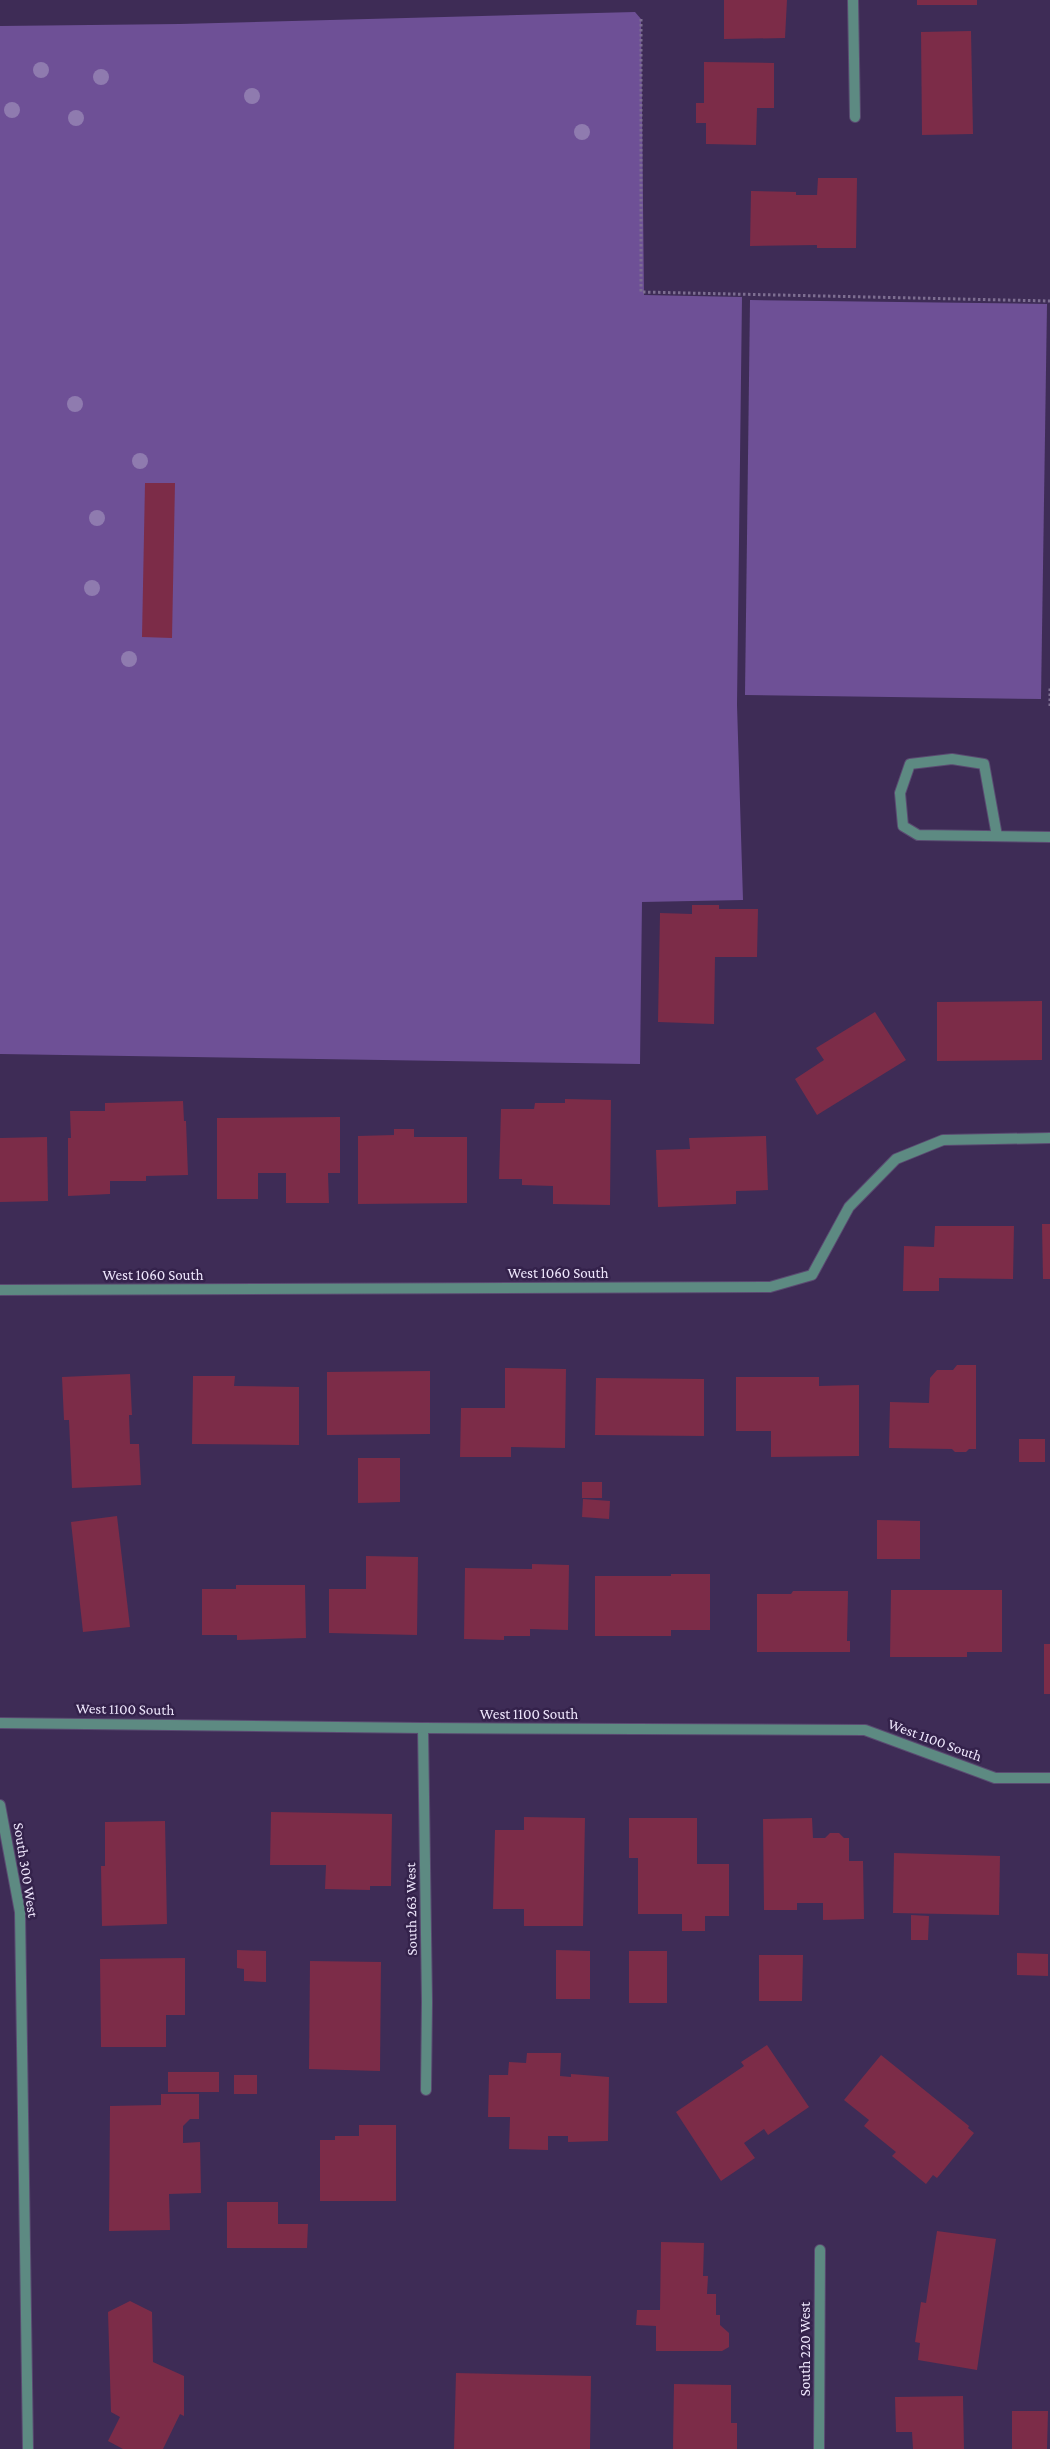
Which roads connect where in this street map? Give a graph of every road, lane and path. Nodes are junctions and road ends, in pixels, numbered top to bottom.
1 (853, 0) edge
2 (641, 19) dead end
3 (855, 117) dead end
4 (1050, 301) edge
5 (1050, 688) edge
6 (1050, 706) edge
7 (997, 836) junction
8 (1050, 837) edge
9 (1050, 1138) edge
10 (0, 1290) edge
11 (0, 1723) edge
12 (423, 1728) junction
13 (1050, 1778) edge
14 (0, 1805) edge
15 (426, 2090) dead end
16 (820, 2250) dead end
17 (28, 2449) edge
18 (819, 2449) edge

1 - 3 street
2 - 4 path
5 - 6 path
7 - 7 street
7 - 8 street
9 - 10 street, West 1060 South
11 - 12 street, West 1100 South
12 - 13 street, West 1100 South
12 - 15 street, South 263 West
14 - 17 street, South 300 West
16 - 18 street, South 220 West

